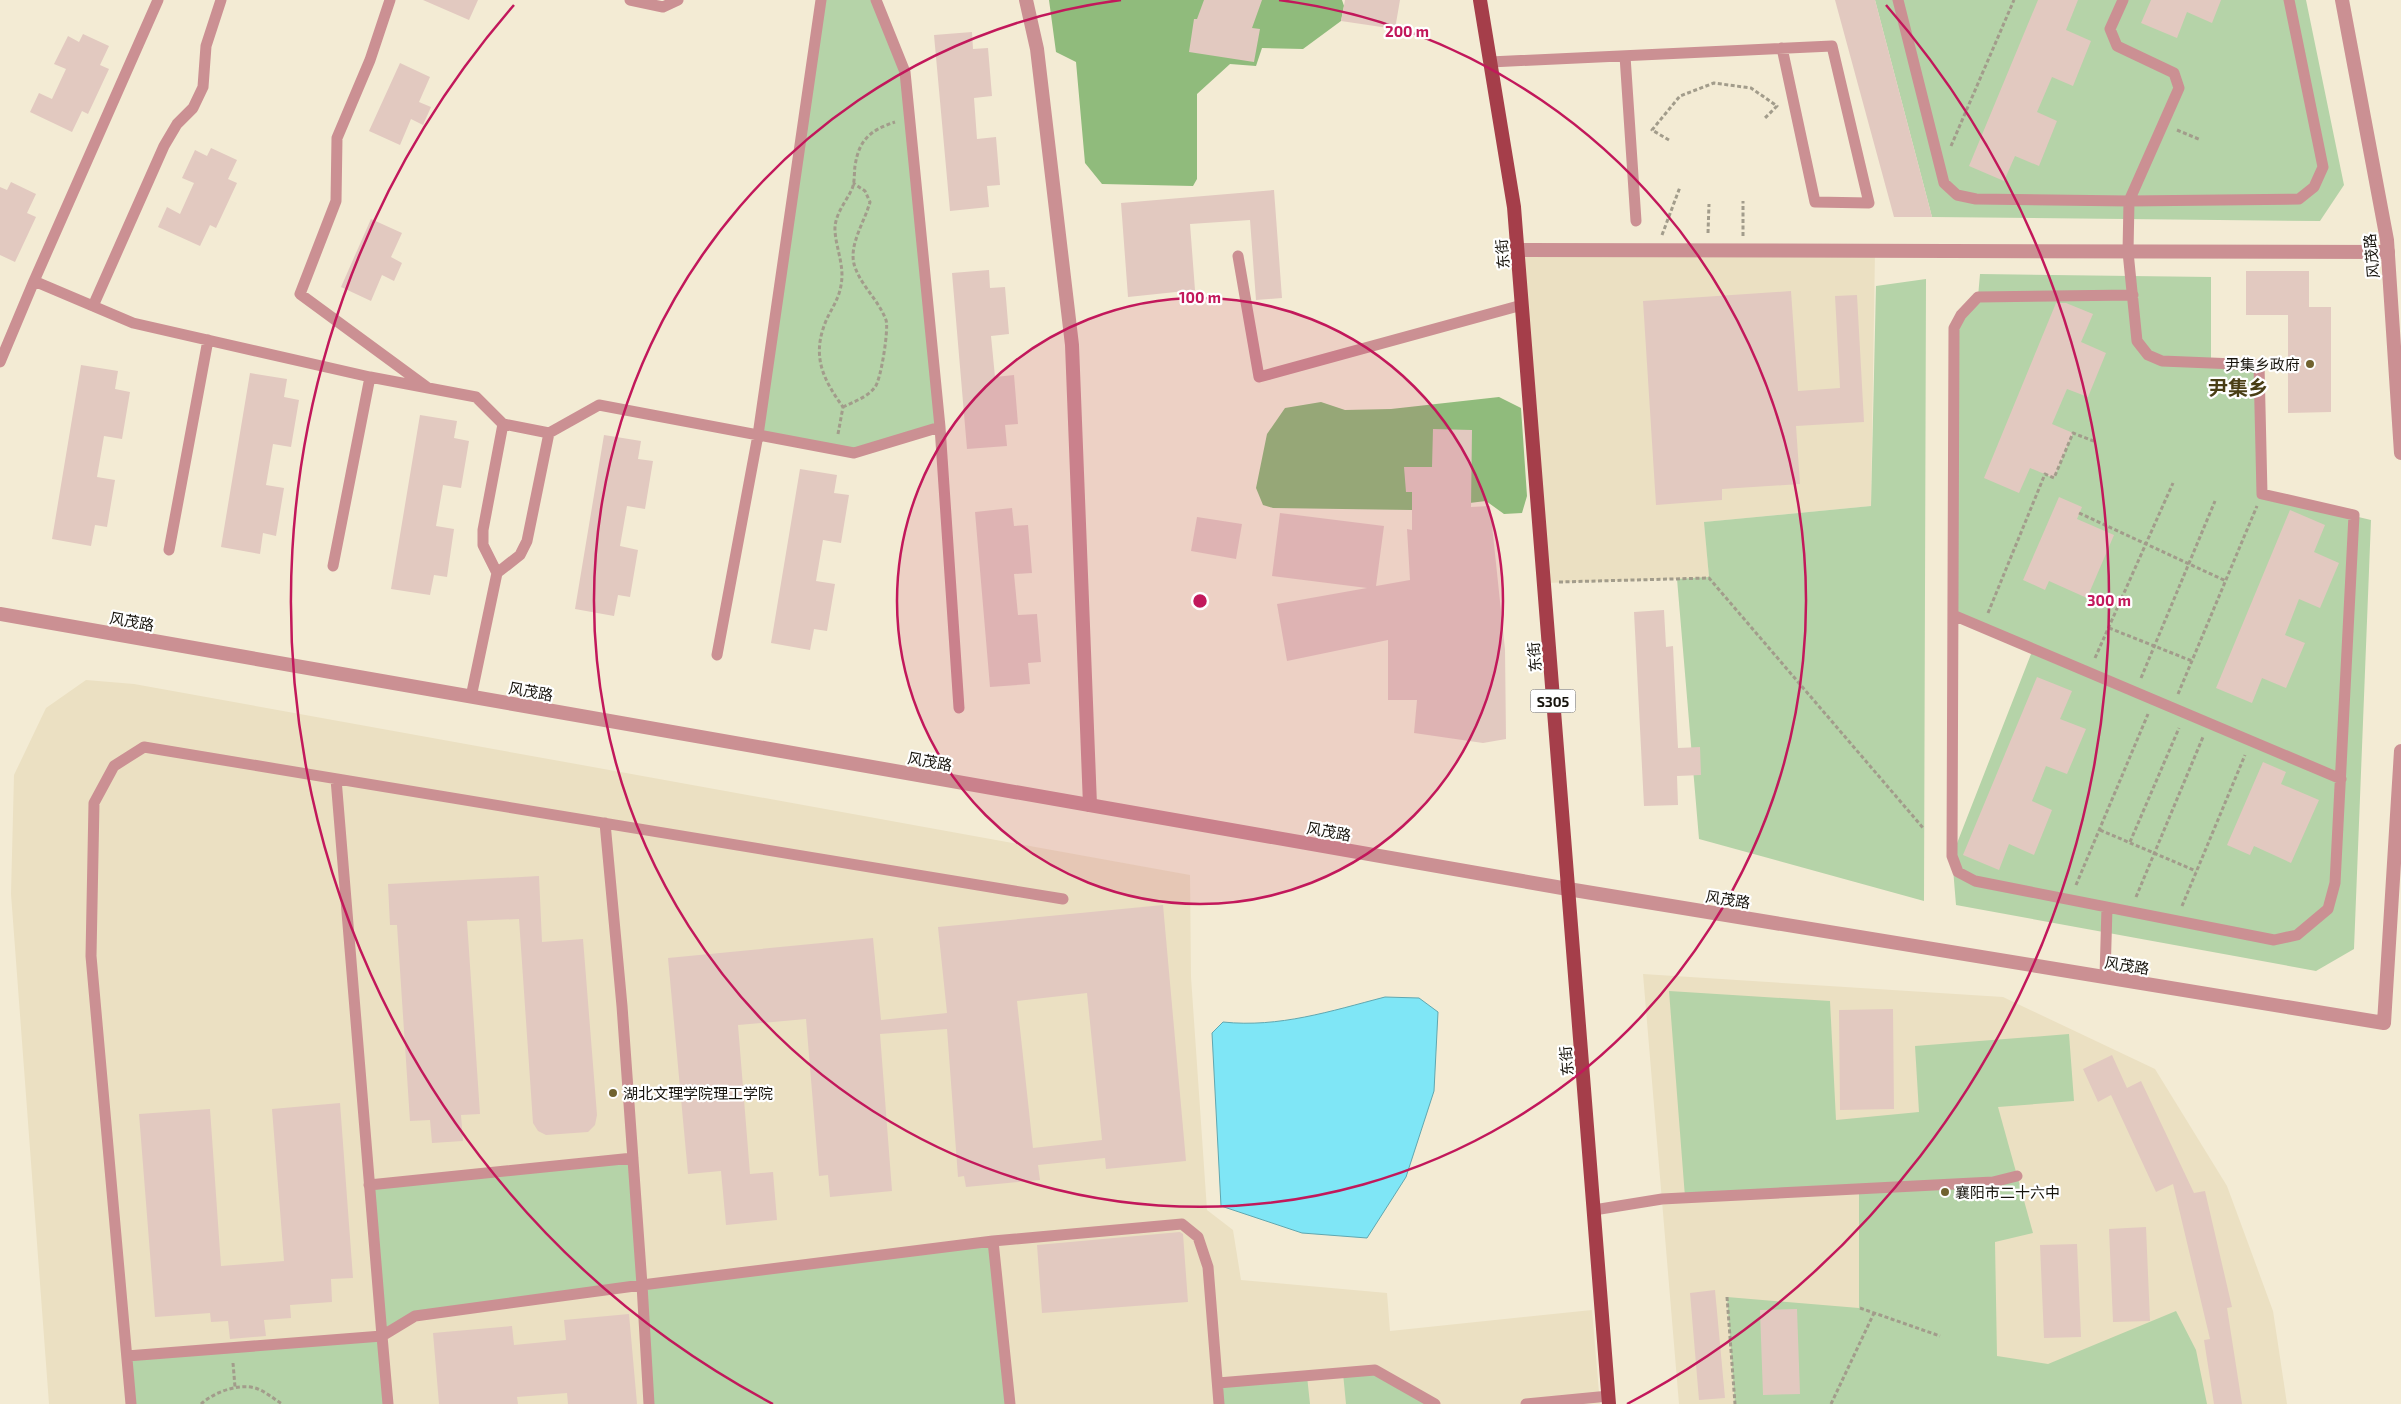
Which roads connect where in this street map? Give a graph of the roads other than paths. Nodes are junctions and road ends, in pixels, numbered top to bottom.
1 (158, 0) edge
2 (221, 0) edge
3 (390, 0) edge
4 (630, 0) edge
5 (678, 0) edge
6 (820, 0) edge
7 (876, 0) edge
8 (1026, 0) edge
9 (1480, 0) edge
10 (1898, 0) edge
11 (2123, 0) edge
12 (2289, 0) edge
13 (2342, 0) edge
14 (1782, 48) junction
15 (1625, 56) junction
16 (1490, 62) junction
17 (2129, 201) junction
18 (1636, 221) dead end
19 (1518, 250) junction
20 (2128, 252) junction
21 (2388, 252) junction
22 (1238, 256) dead end
23 (34, 281) junction
24 (2133, 295) junction
25 (1522, 305) junction
26 (93, 306) junction
27 (208, 340) junction
28 (0, 362) edge
29 (370, 377) junction
30 (428, 388) junction
31 (503, 424) junction
32 (940, 428) junction
33 (549, 433) junction
34 (758, 435) junction
35 (2401, 453) edge
36 (169, 550) dead end
37 (333, 566) dead end
38 (497, 573) junction
39 (0, 614) edge
40 (1953, 615) junction
41 (717, 655) dead end
42 (471, 697) junction
43 (959, 708) dead end
44 (2401, 751) edge
45 (336, 779) junction
46 (2341, 779) junction
47 (1090, 805) junction
48 (605, 823) junction
49 (1568, 889) junction
50 (1063, 899) dead end
51 (2107, 907) junction
52 (2105, 977) junction
53 (633, 1158) junction
54 (2017, 1176) dead end
55 (369, 1185) junction
56 (1594, 1210) junction
57 (993, 1241) junction
58 (642, 1285) junction
59 (382, 1336) junction
60 (127, 1356) junction
61 (1218, 1383) junction
62 (1609, 1400) edge
63 (131, 1404) edge
64 (388, 1404) edge
65 (650, 1404) edge
66 (1010, 1404) edge
67 (1220, 1404) edge
68 (1435, 1404) edge
69 (1526, 1404) edge

1 - 23 lane
2 - 26 lane
3 - 30 lane
4 - 5 lane
6 - 34 lane
7 - 32 lane
8 - 47 street
9 - 16 main road, 东街 / S305
10 - 17 lane
11 - 17 lane
12 - 17 lane
13 - 21 street, 风茂路
14 - 14 lane
14 - 15 lane
15 - 16 lane
15 - 18 lane
16 - 19 main road, 东街 / S305
17 - 20 lane
19 - 20 street
19 - 25 main road, 东街 / S305
20 - 21 street
20 - 24 lane
21 - 35 street, 风茂路
22 - 25 lane
23 - 26 lane
23 - 28 lane
24 - 40 lane
24 - 46 lane
25 - 49 main road, 东街 / S305
26 - 27 lane
27 - 29 lane
27 - 36 lane
29 - 30 lane
29 - 37 lane
30 - 31 lane
31 - 33 lane
31 - 38 lane
32 - 34 lane
32 - 43 lane
33 - 34 lane
33 - 38 lane
34 - 41 lane
38 - 42 lane
39 - 42 street, 风茂路
40 - 46 lane
40 - 51 lane
42 - 47 street, 风茂路
44 - 52 street, 风茂路
45 - 48 lane
45 - 55 lane
45 - 60 lane
46 - 51 lane
47 - 49 street, 风茂路
48 - 50 lane
48 - 53 lane
49 - 52 street, 风茂路
49 - 56 main road, 东街 / S305
51 - 52 lane
53 - 55 lane
53 - 58 lane
54 - 56 lane
55 - 59 lane
56 - 62 main road, 东街 / S305
57 - 58 lane
57 - 61 lane
57 - 66 lane
58 - 59 lane
58 - 65 lane
59 - 60 lane
59 - 64 lane
60 - 63 lane
61 - 67 lane
61 - 68 lane
62 - 69 lane

